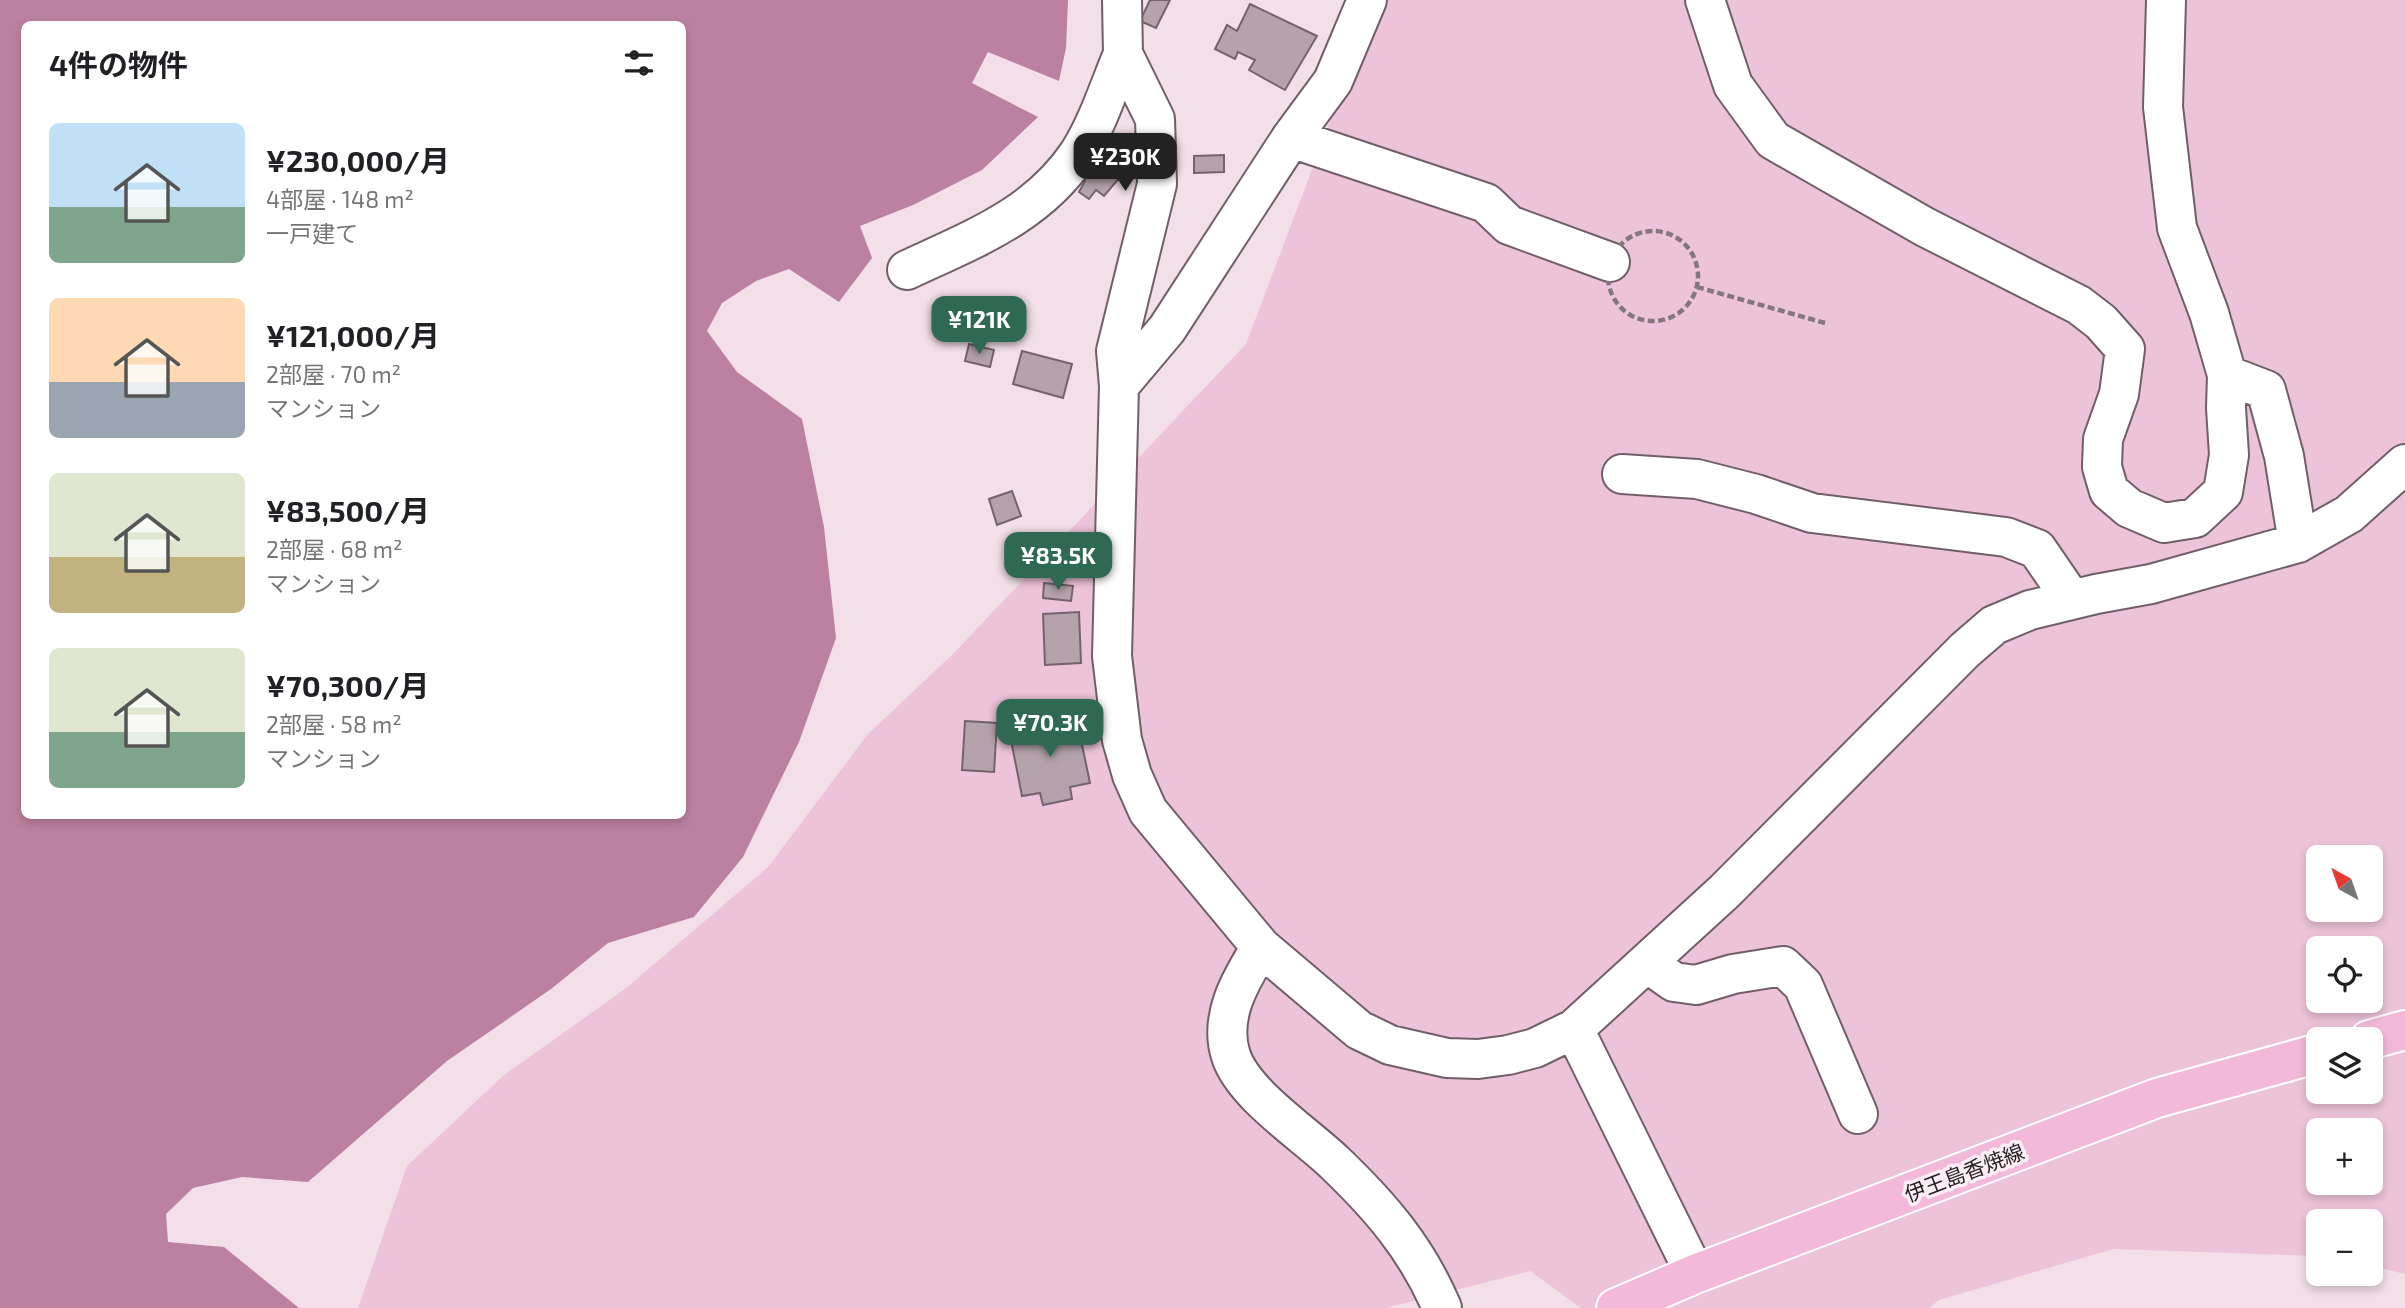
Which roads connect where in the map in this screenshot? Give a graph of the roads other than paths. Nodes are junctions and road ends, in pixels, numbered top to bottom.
1 (1122, 0) edge
2 (1367, 0) edge
3 (1705, 0) edge
4 (2166, 0) edge
5 (1123, 54) junction
6 (1291, 138) junction
7 (1611, 262) road end
8 (907, 270) dead end
9 (2227, 375) junction
10 (1119, 386) junction
11 (2405, 464) edge
12 (1622, 474) dead end
13 (2298, 543) junction
14 (2072, 600) junction
15 (1261, 947) junction
16 (1647, 962) junction
17 (1574, 1029) junction
18 (2405, 1030) edge
19 (2383, 1036) edge
20 (2306, 1058) edge
21 (1858, 1114) dead end
22 (1695, 1274) junction
23 (1442, 1308) edge
24 (1616, 1308) edge

1 - 5 street
2 - 6 street
3 - 9 street
4 - 9 street
5 - 8 street
5 - 10 street
6 - 7 street
6 - 10 street
9 - 13 street
10 - 15 street
11 - 13 street
12 - 14 street
13 - 14 street
14 - 16 street
15 - 17 street
15 - 23 street
16 - 17 street
16 - 21 street
17 - 22 street
18 - 19 main road
20 - 22 main road, 伊王島香焼線
22 - 24 main road, 伊王島香焼線

